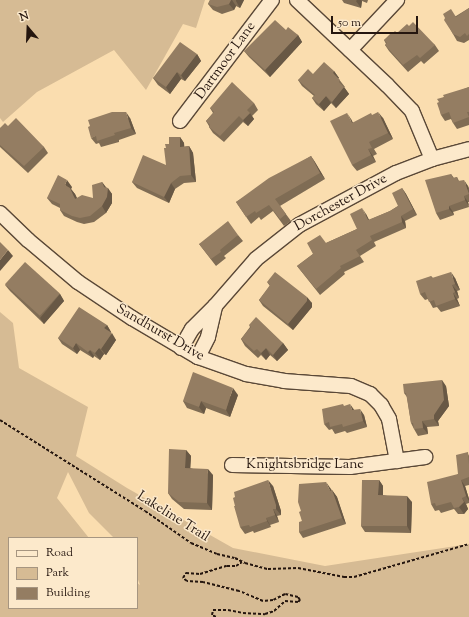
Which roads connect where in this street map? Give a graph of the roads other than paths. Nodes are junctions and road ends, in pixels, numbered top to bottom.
1 (272, 0) edge
2 (297, 0) edge
3 (397, 0) edge
4 (350, 50) junction
5 (180, 122) dead end
6 (469, 149) edge
7 (432, 159) junction
8 (0, 213) edge
9 (215, 306) junction
10 (181, 348) junction
11 (198, 357) junction
12 (425, 457) dead end
13 (397, 461) junction
14 (232, 465) dead end

1 - 5 street, Dartmoor Lane
2 - 4 street
3 - 4 street
4 - 7 street
6 - 7 street, Dorchester Drive
7 - 9 street, Dorchester Drive
8 - 10 street, Sandhurst Drive
9 - 10 street, Dorchester Drive
9 - 11 street, Dorchester Drive
10 - 11 street, Sandhurst Drive
11 - 13 street, Sandhurst Drive
12 - 13 street, Knightsbridge Lane
13 - 14 street, Knightsbridge Lane

